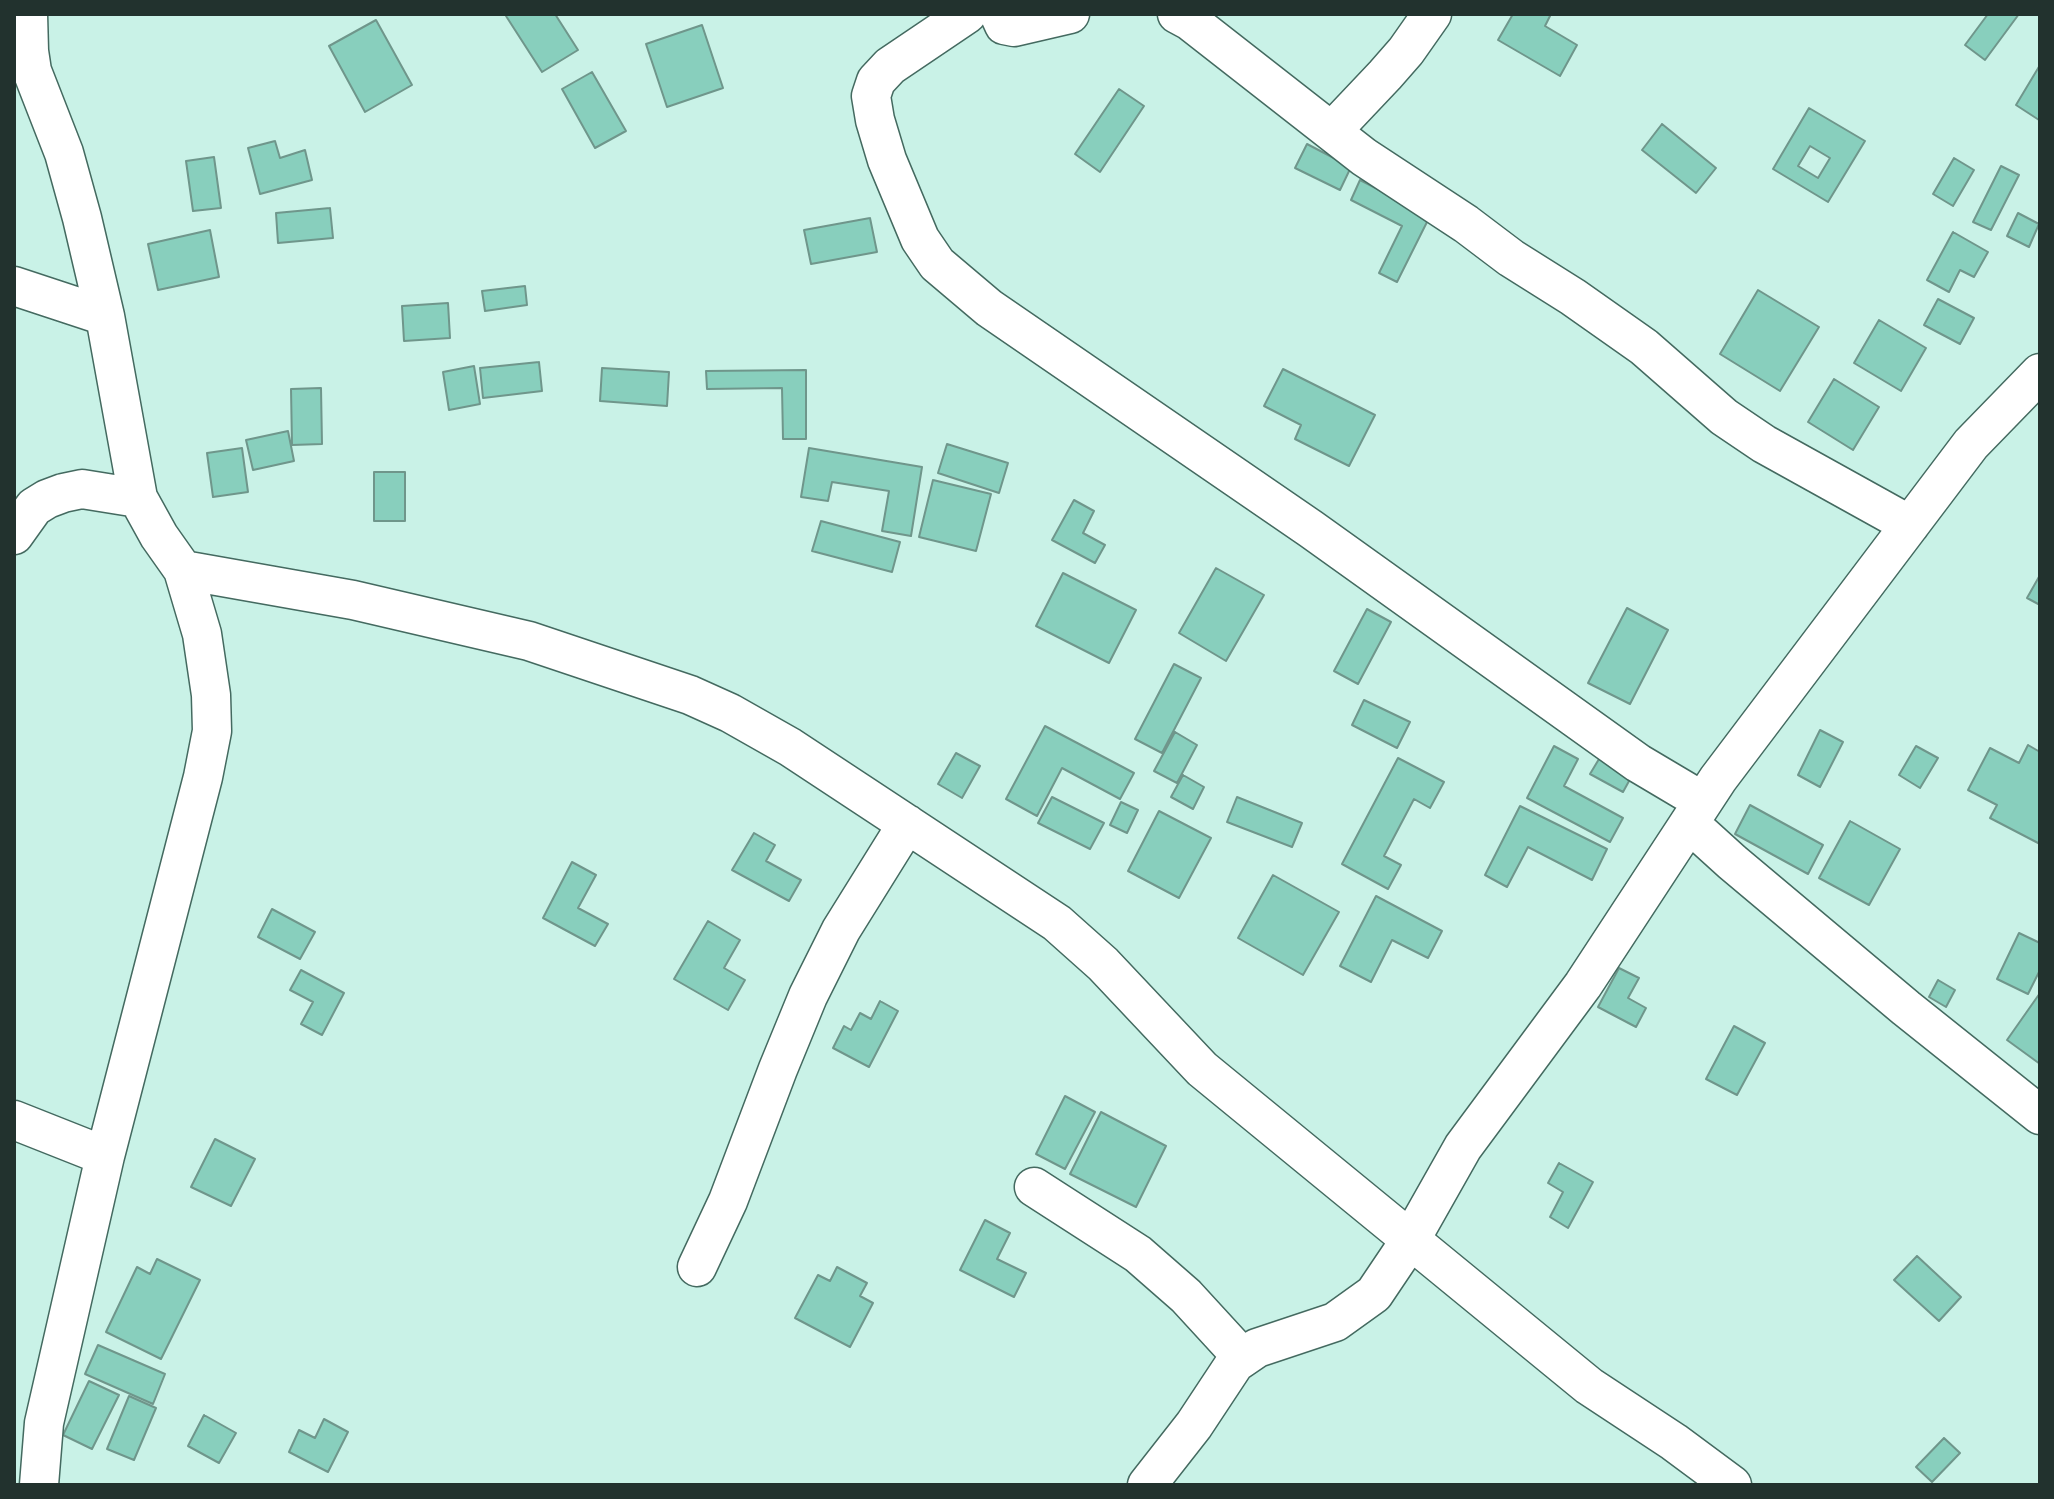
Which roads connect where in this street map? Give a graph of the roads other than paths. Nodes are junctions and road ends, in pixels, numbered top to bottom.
1 (28, 14) edge
2 (967, 14) edge
3 (999, 14) edge
4 (1070, 14) edge
5 (1177, 14) edge
6 (1432, 14) edge
7 (1332, 131) junction
8 (14, 286) edge
9 (105, 316) junction
10 (2040, 373) edge
11 (138, 498) junction
12 (1910, 525) junction
13 (14, 535) edge
14 (183, 570) junction
15 (1696, 812) junction
16 (907, 824) junction
17 (2040, 1115) edge
18 (14, 1120) edge
19 (105, 1156) junction
20 (1034, 1187) dead end
21 (1411, 1239) junction
22 (697, 1267) dead end
23 (1242, 1357) junction
24 (42, 1484) edge
25 (1147, 1485) edge
26 (1732, 1485) edge

1 - 9 street
2 - 15 street
3 - 4 street
5 - 7 street
6 - 7 street
7 - 12 street
8 - 9 street
9 - 11 street
10 - 12 street
11 - 13 street
11 - 14 street
12 - 15 street
14 - 16 street
14 - 19 street
15 - 17 street
15 - 21 street
16 - 21 street
16 - 22 street
18 - 19 street
19 - 24 street
20 - 23 street
21 - 23 street
21 - 26 street
23 - 25 street

